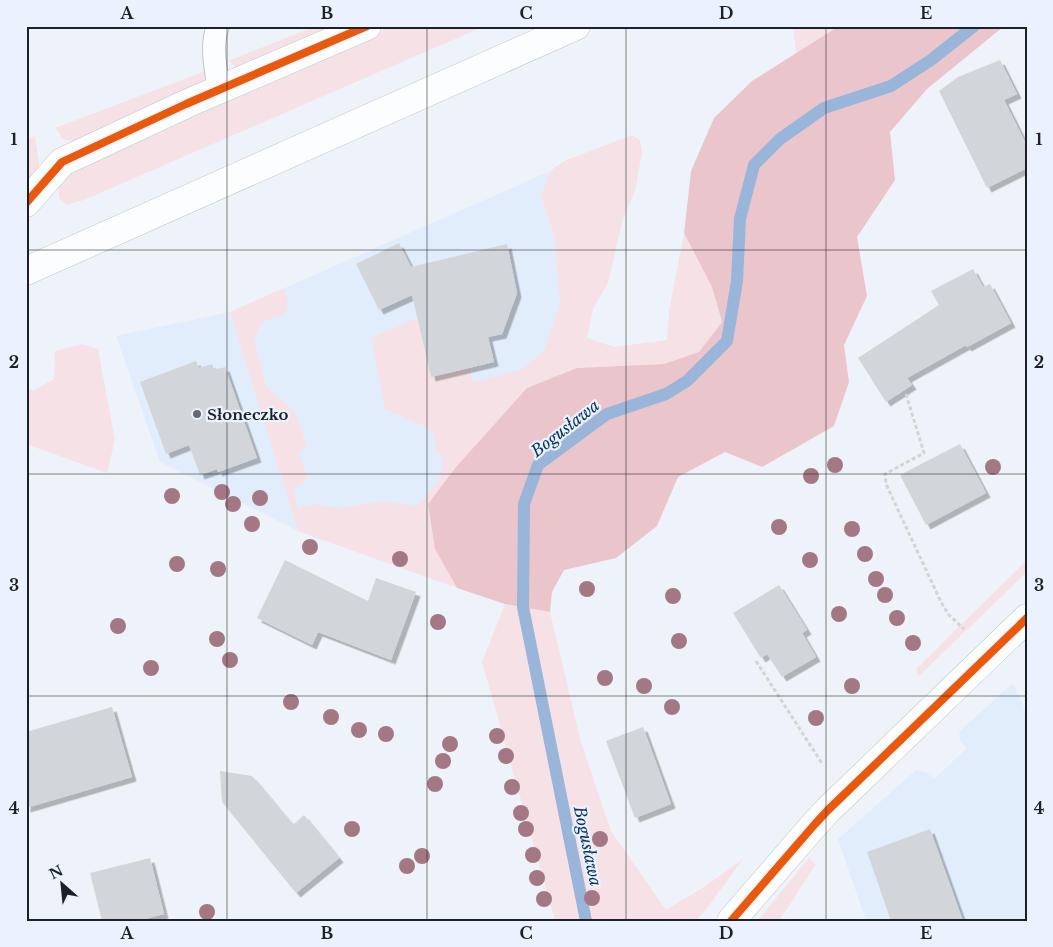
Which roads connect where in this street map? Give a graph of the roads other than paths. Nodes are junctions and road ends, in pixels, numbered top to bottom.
1 (218, 26) edge
2 (367, 26) edge
3 (576, 26) edge
4 (219, 90) junction
5 (26, 203) edge
6 (26, 271) edge
7 (1027, 618) edge
8 (731, 921) edge

1 - 4 lane
2 - 4 street
3 - 6 street
4 - 5 street
7 - 8 street

